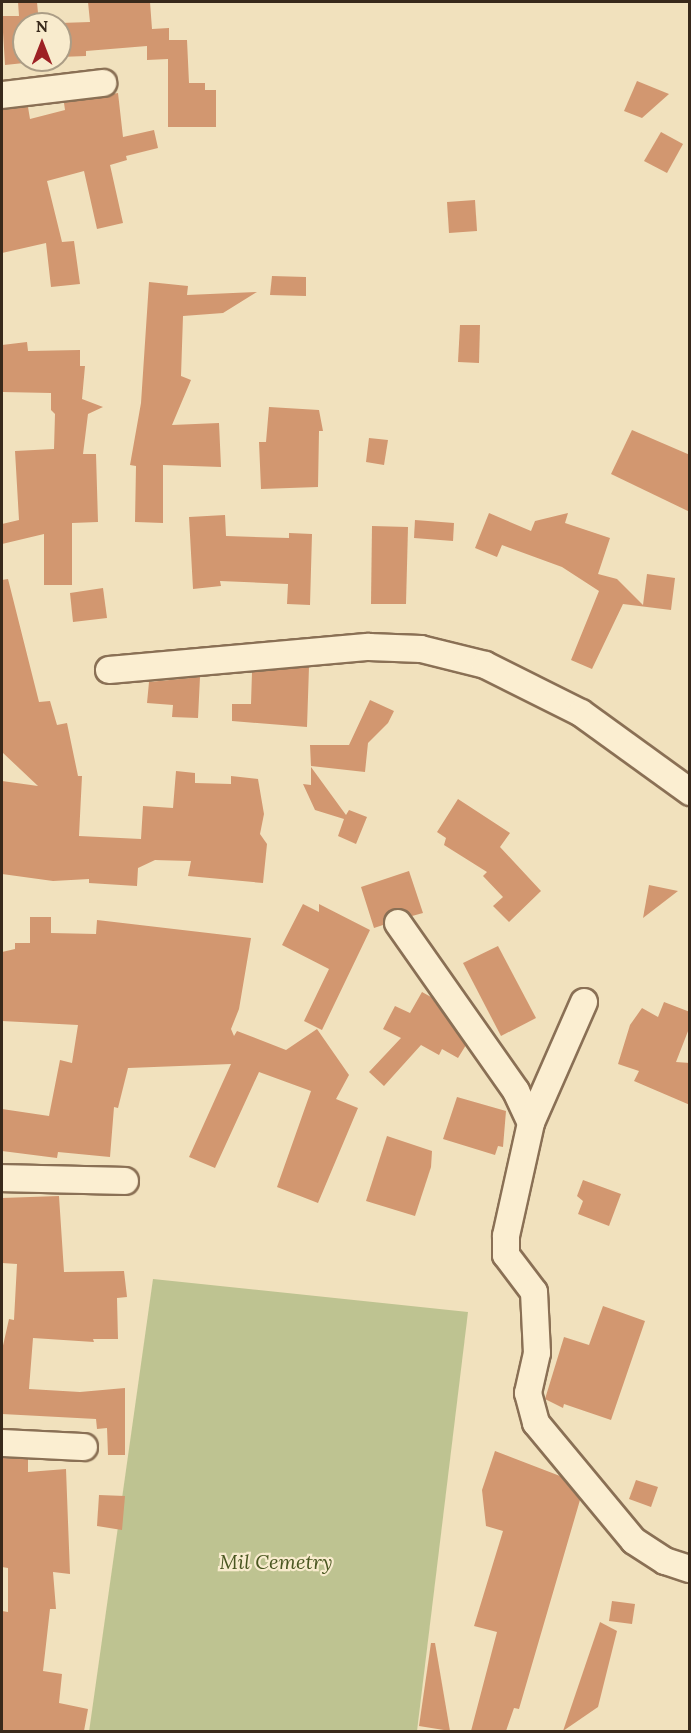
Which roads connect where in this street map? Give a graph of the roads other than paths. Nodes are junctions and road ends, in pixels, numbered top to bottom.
1 (103, 83) dead end
2 (2, 95) edge
3 (109, 670) dead end
4 (690, 792) edge
5 (398, 923) dead end
6 (584, 1002) dead end
7 (531, 1123) junction
8 (2, 1178) edge
9 (125, 1181) dead end
10 (2, 1443) edge
11 (84, 1447) dead end
12 (690, 1569) edge

1 - 2 street
3 - 4 street
5 - 7 street
6 - 7 street
7 - 12 street
8 - 9 street
10 - 11 street

